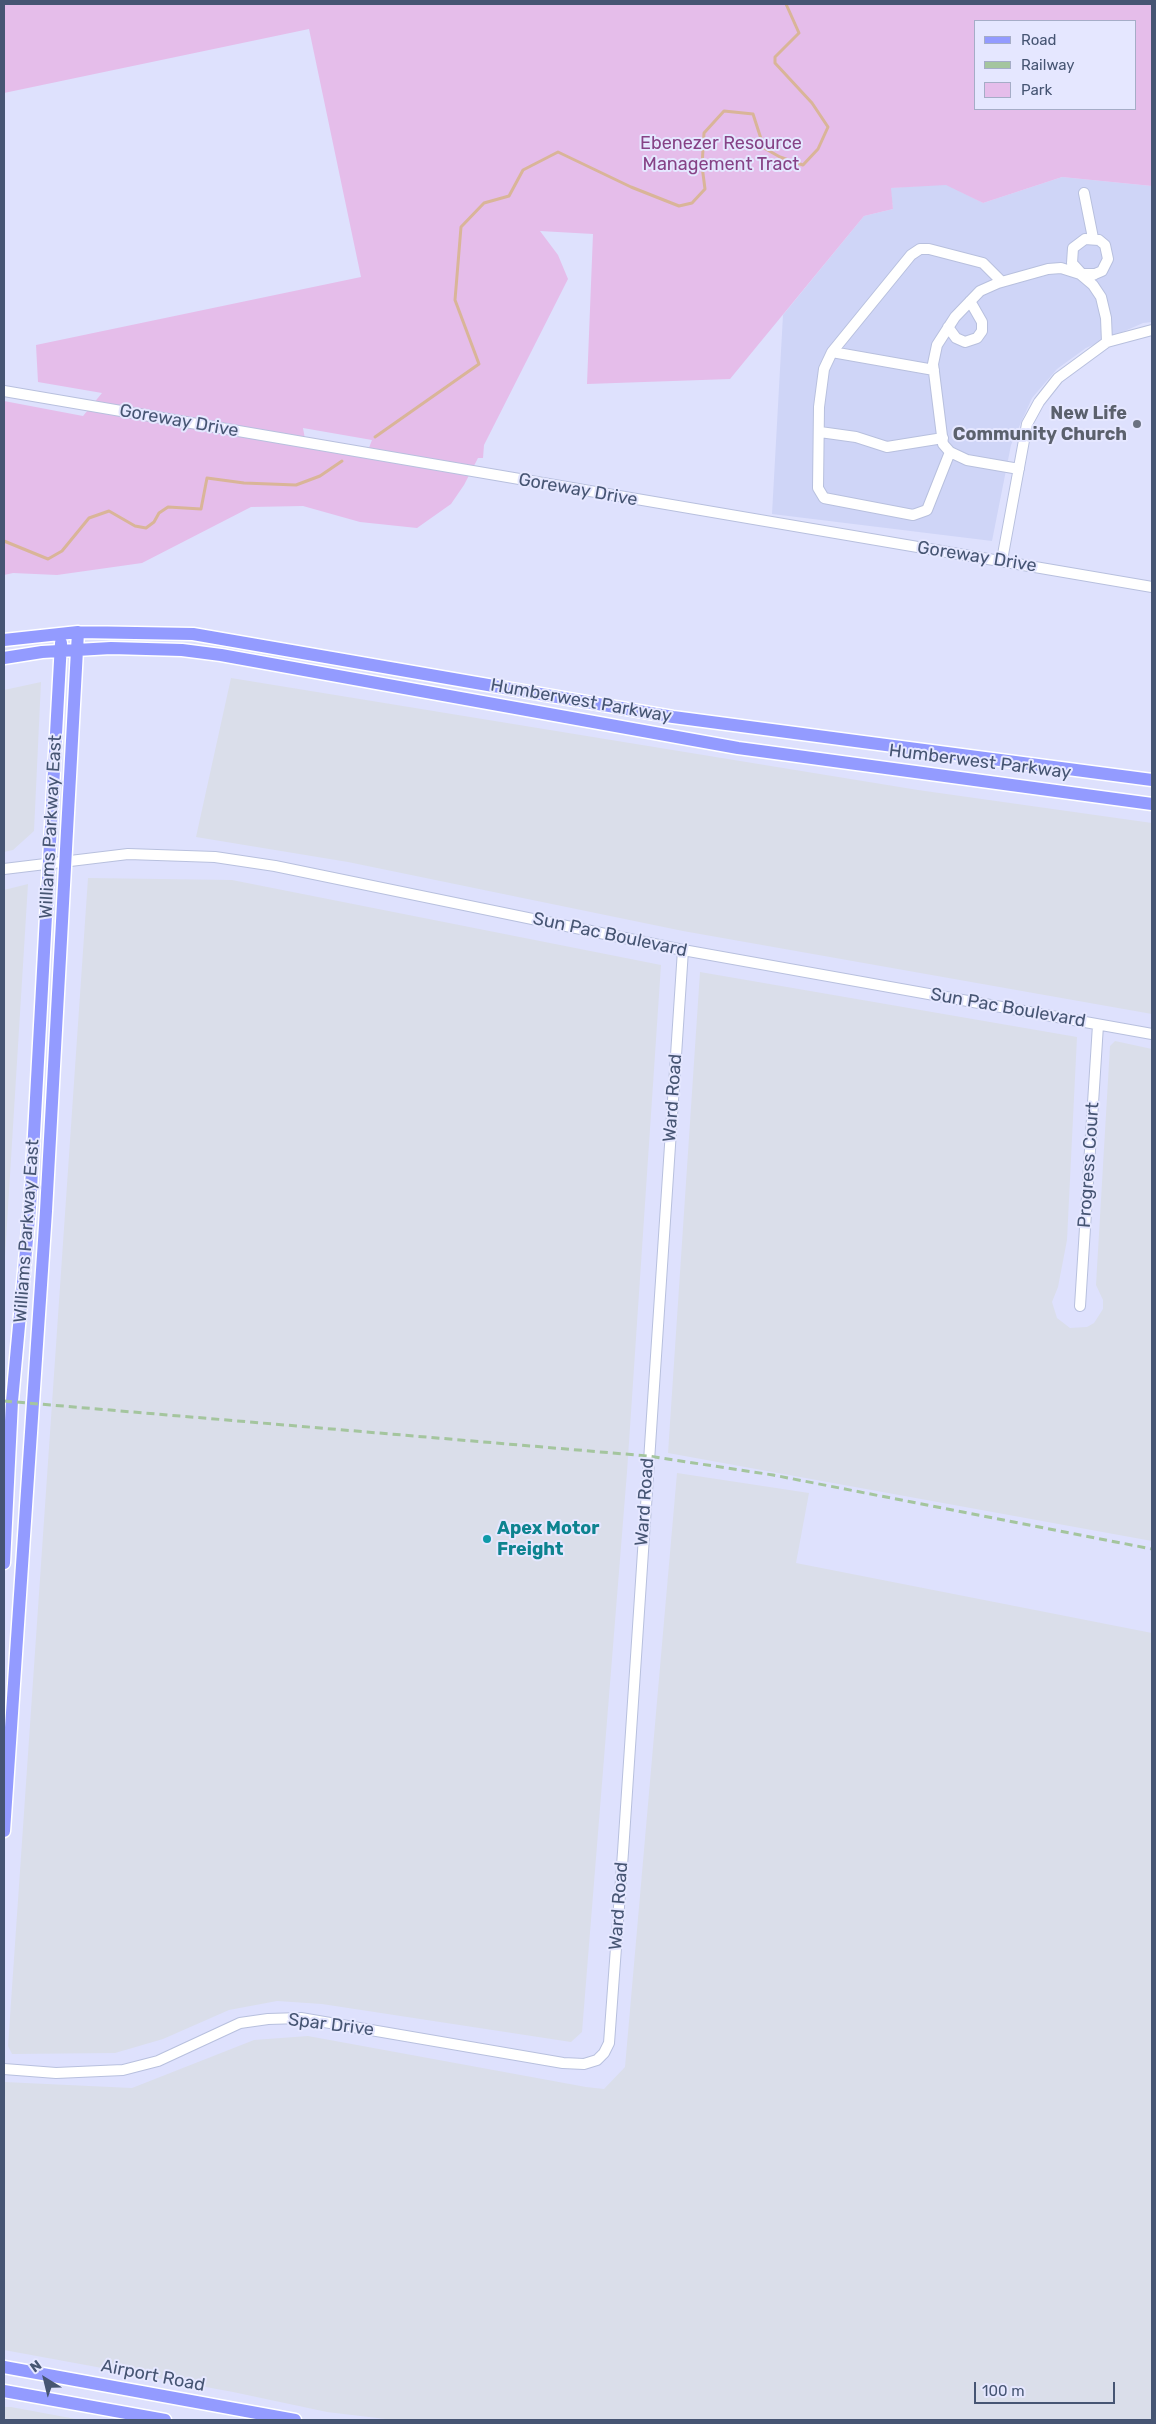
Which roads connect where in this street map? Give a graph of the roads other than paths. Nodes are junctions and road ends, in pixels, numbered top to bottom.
1 (1084, 193) dead end
2 (1093, 238) junction
3 (1073, 268) junction
4 (1096, 274) junction
5 (1084, 278) junction
6 (1002, 282) junction
7 (970, 301) junction
8 (948, 327) junction
9 (1152, 330) edge
10 (1107, 342) junction
11 (832, 352) junction
12 (934, 370) junction
13 (4, 391) edge
14 (820, 432) junction
15 (943, 438) junction
16 (950, 452) junction
17 (1019, 469) junction
18 (1002, 560) junction
19 (1152, 587) edge
20 (78, 632) junction
21 (61, 633) junction
22 (4, 640) edge
23 (61, 650) junction
24 (78, 650) junction
25 (4, 658) edge
26 (1152, 780) edge
27 (1152, 804) edge
28 (67, 862) junction
29 (48, 864) junction
30 (4, 869) edge
31 (683, 950) junction
32 (1098, 1025) junction
33 (1152, 1034) edge
34 (1080, 1306) dead end
35 (4, 1563) edge
36 (4, 1831) edge
37 (604, 2053) joint
38 (4, 2069) edge
39 (4, 2358) edge
40 (4, 2367) edge
41 (44, 2374) junction
42 (4, 2391) edge
43 (30, 2396) junction
44 (4, 2401) edge
45 (165, 2420) edge
46 (295, 2420) edge

1 - 2 street
2 - 3 street
2 - 4 street
3 - 4 street
3 - 5 street
3 - 6 street
4 - 5 street
5 - 10 street
6 - 7 street
6 - 11 street
7 - 8 street
7 - 8 street
8 - 12 street
9 - 10 street
10 - 17 street
11 - 12 street
11 - 14 street
12 - 15 street
13 - 18 street, Goreway Drive
14 - 15 street
14 - 16 street
15 - 16 street
16 - 17 street
17 - 18 street
18 - 19 street, Goreway Drive
20 - 21 main road, Humberwest Parkway
20 - 24 main road, Williams Parkway East
20 - 26 main road, Humberwest Parkway
21 - 22 main road, Humberwest Parkway
21 - 23 main road, Williams Parkway East
23 - 24 main road, Humberwest Parkway
23 - 25 main road, Humberwest Parkway
23 - 29 main road, Williams Parkway East
24 - 27 main road, Humberwest Parkway
24 - 28 main road, Williams Parkway East
28 - 29 street, Sun Pac Boulevard
28 - 31 street, Sun Pac Boulevard
28 - 36 main road, Williams Parkway East
29 - 30 street, Sun Pac Boulevard
29 - 35 main road, Williams Parkway East
31 - 32 street, Sun Pac Boulevard
31 - 37 street, Ward Road
32 - 33 street, Sun Pac Boulevard
32 - 34 street, Progress Court
37 - 38 street, Spar Drive
39 - 41 main road
40 - 41 main road, Airport Road
41 - 46 main road, Airport Road
42 - 43 main road
43 - 44 main road
43 - 45 main road

